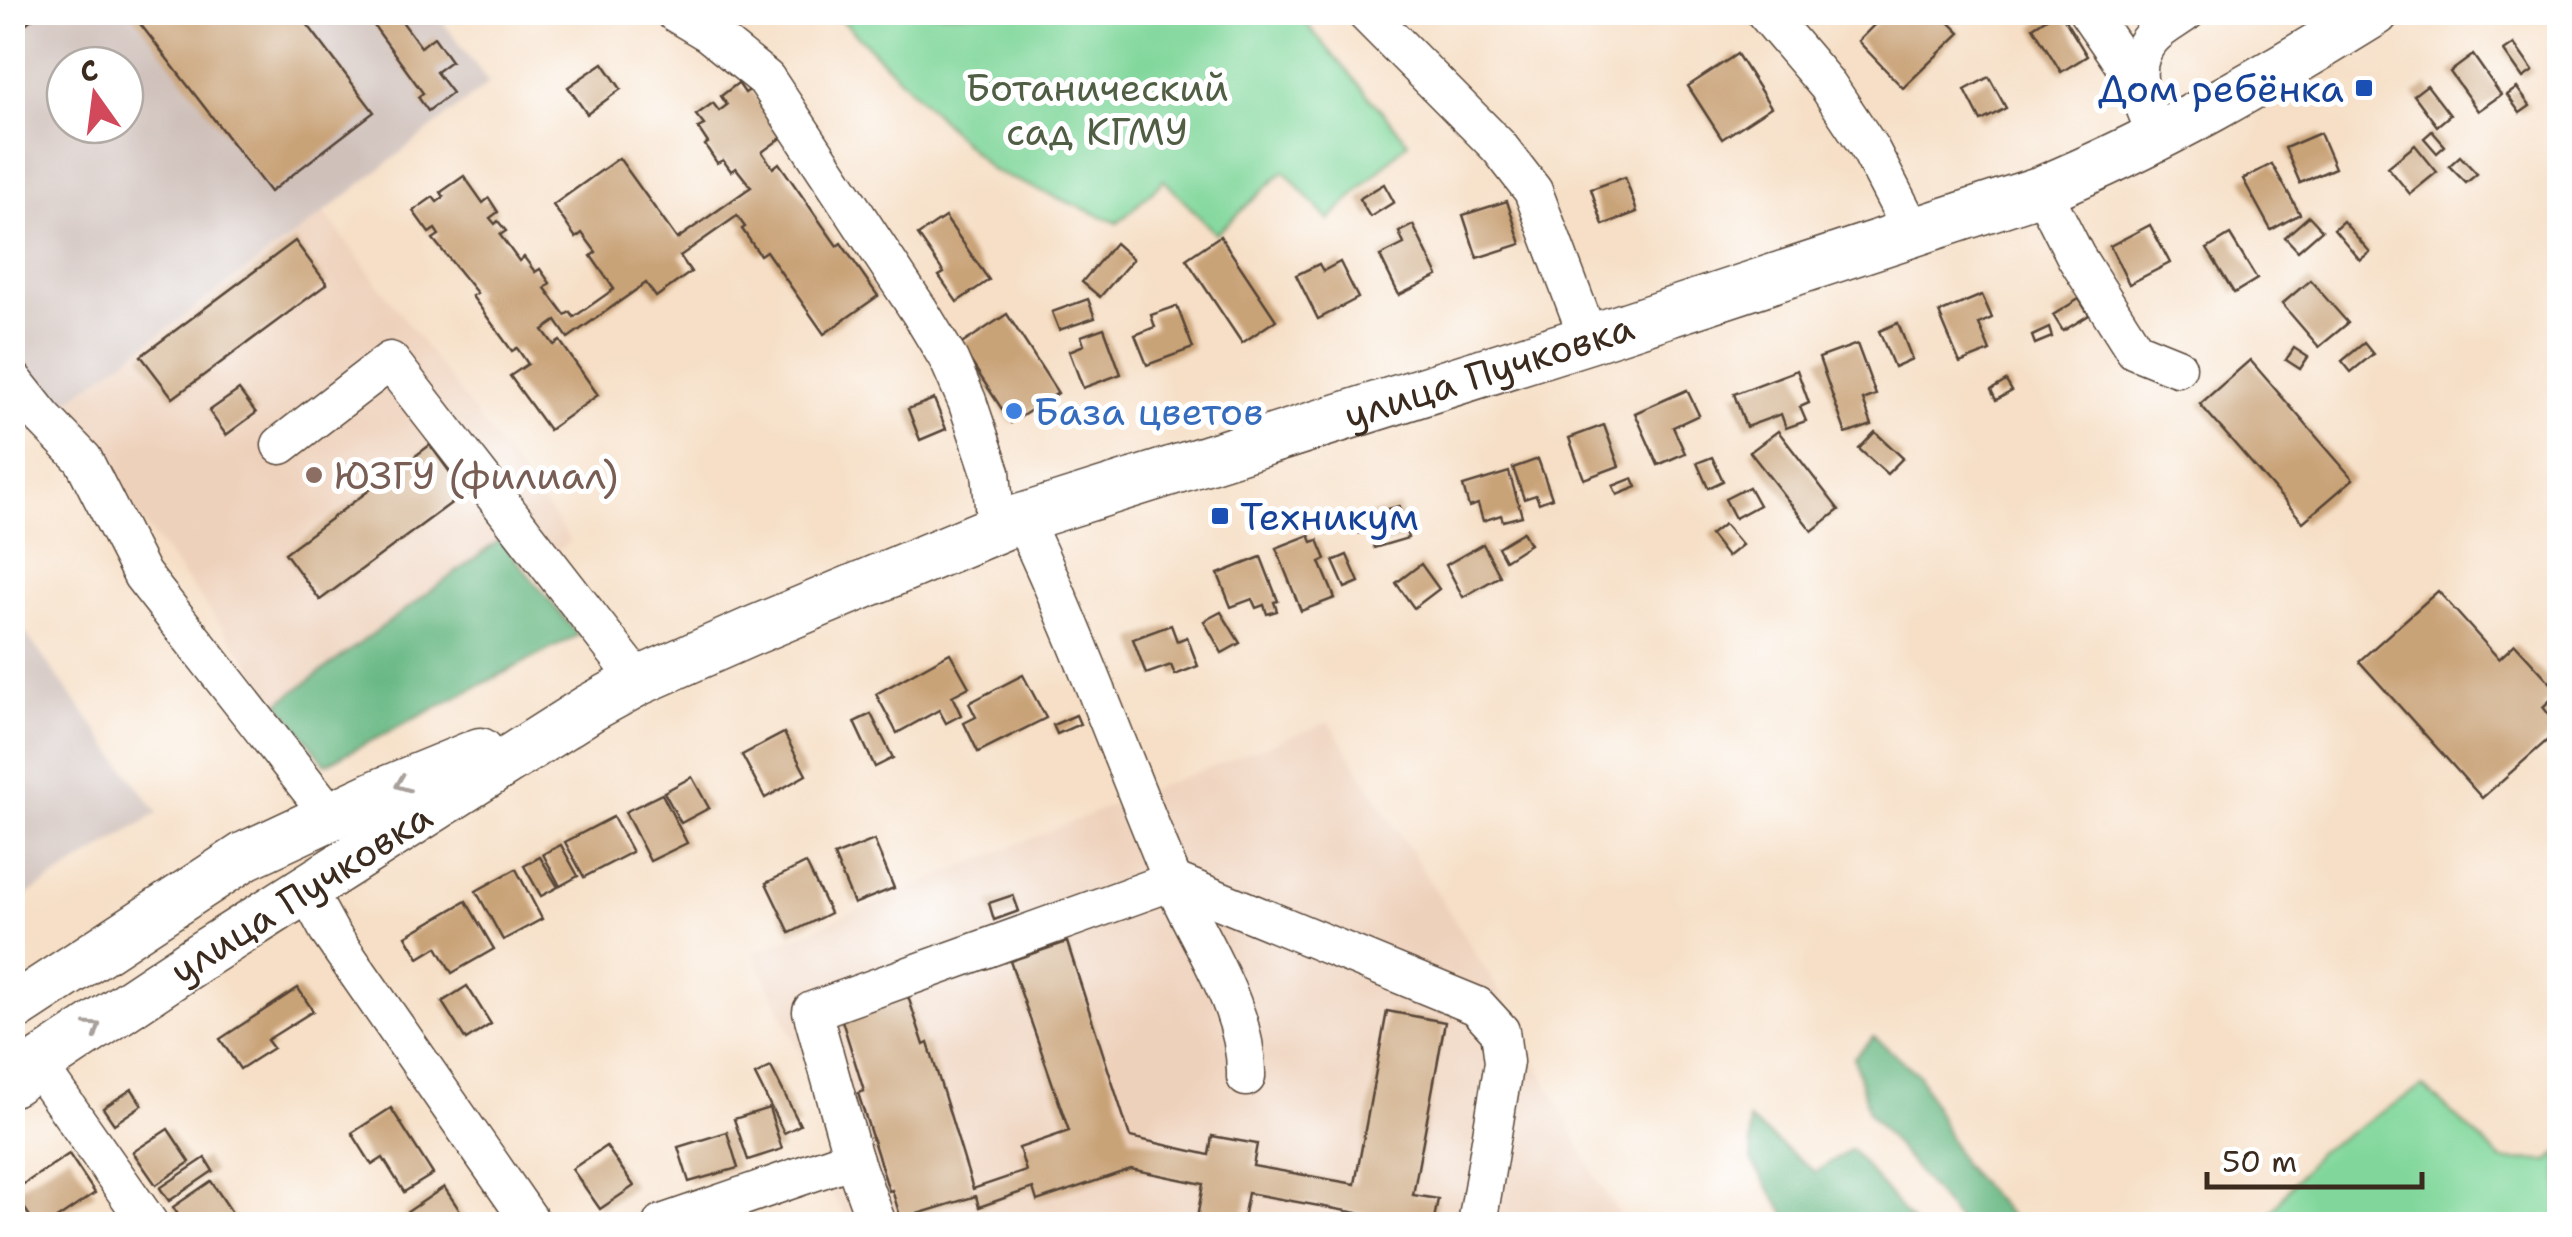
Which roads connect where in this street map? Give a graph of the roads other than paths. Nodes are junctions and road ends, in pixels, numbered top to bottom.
1 (674, 12) edge
2 (1365, 12) edge
3 (1765, 12) edge
4 (2088, 12) edge
5 (2186, 12) edge
6 (2375, 12) edge
7 (2139, 86) junction
8 (2158, 136) junction
9 (2042, 190) junction
10 (1914, 234) junction
11 (1589, 340) junction
12 (2177, 367) dead end
13 (12, 380) edge
14 (282, 445) dead end
15 (1009, 523) junction
16 (639, 681) junction
17 (590, 708) junction
18 (318, 822) junction
19 (320, 880) junction
20 (1173, 882) junction
21 (12, 1009) edge
22 (25, 1074) edge
23 (1246, 1077) dead end
24 (853, 1158) junction
25 (149, 1224) edge
26 (532, 1224) edge
27 (662, 1224) edge
28 (876, 1224) edge
29 (1477, 1224) edge

1 - 15 street
2 - 11 street
3 - 10 street
4 - 7 street
5 - 7 street
6 - 8 main road, улица Пучковка
7 - 8 street
8 - 9 main road, улица Пучковка
9 - 10 main road, улица Пучковка
9 - 12 street
10 - 11 main road, улица Пучковка
11 - 15 main road, улица Пучковка
13 - 18 street
14 - 16 street
15 - 16 main road, улица Пучковка
15 - 20 street
16 - 17 main road, улица Пучковка
17 -> 18 main road, улица Пучковка
17 - 19 main road, улица Пучковка
18 - 19 street
18 - 21 main road, улица Пучковка
22 -> 19 main road, улица Пучковка
19 - 26 street
20 - 23 street
20 - 24 street
20 - 29 street
22 - 25 street
24 - 27 street
24 - 28 street

